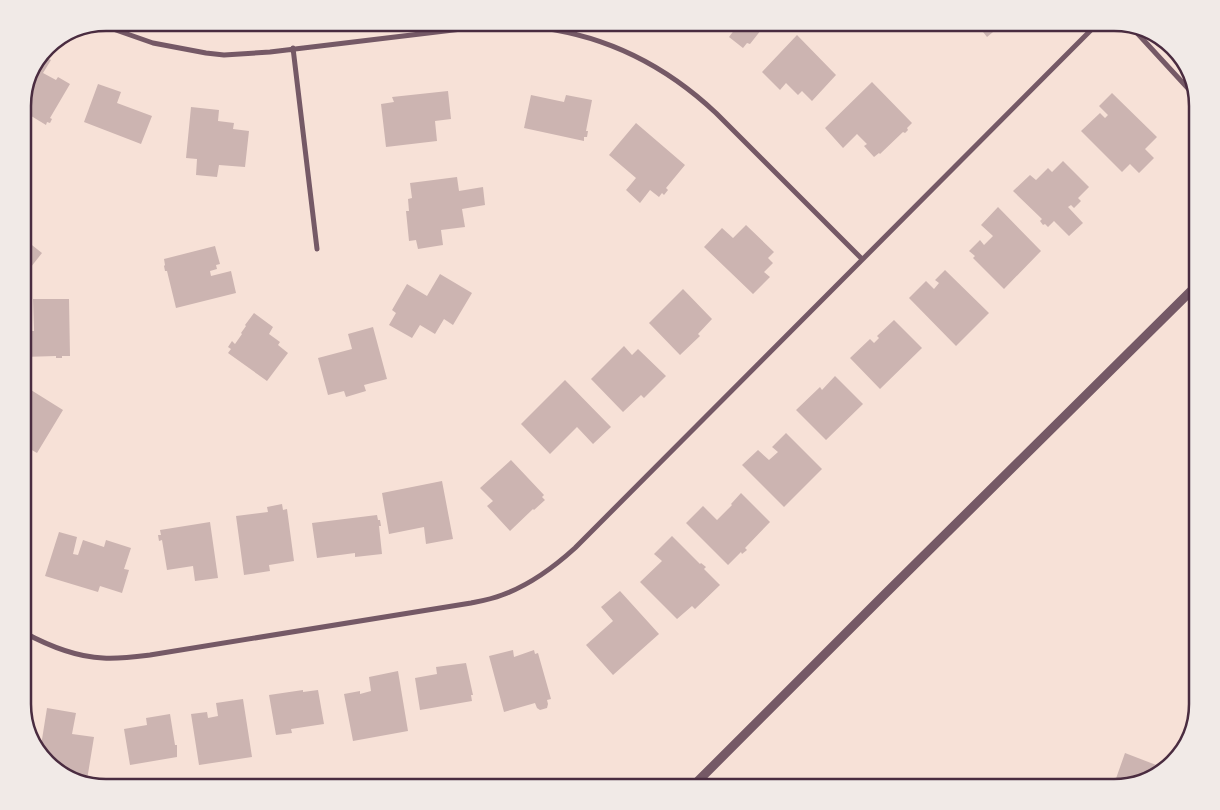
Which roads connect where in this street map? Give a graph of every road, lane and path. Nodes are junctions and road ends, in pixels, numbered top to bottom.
1 (121, 31) edge
2 (443, 31) edge
3 (558, 31) edge
4 (1090, 31) edge
5 (1140, 36) edge
6 (293, 48) junction
7 (1186, 86) edge
8 (317, 248) dead end
9 (862, 260) junction
10 (1189, 294) edge
11 (31, 636) edge
12 (701, 779) edge

1 - 6 street
2 - 6 street
3 - 9 street
4 - 9 street
5 - 7 street
6 - 8 street
9 - 11 street
10 - 12 street

